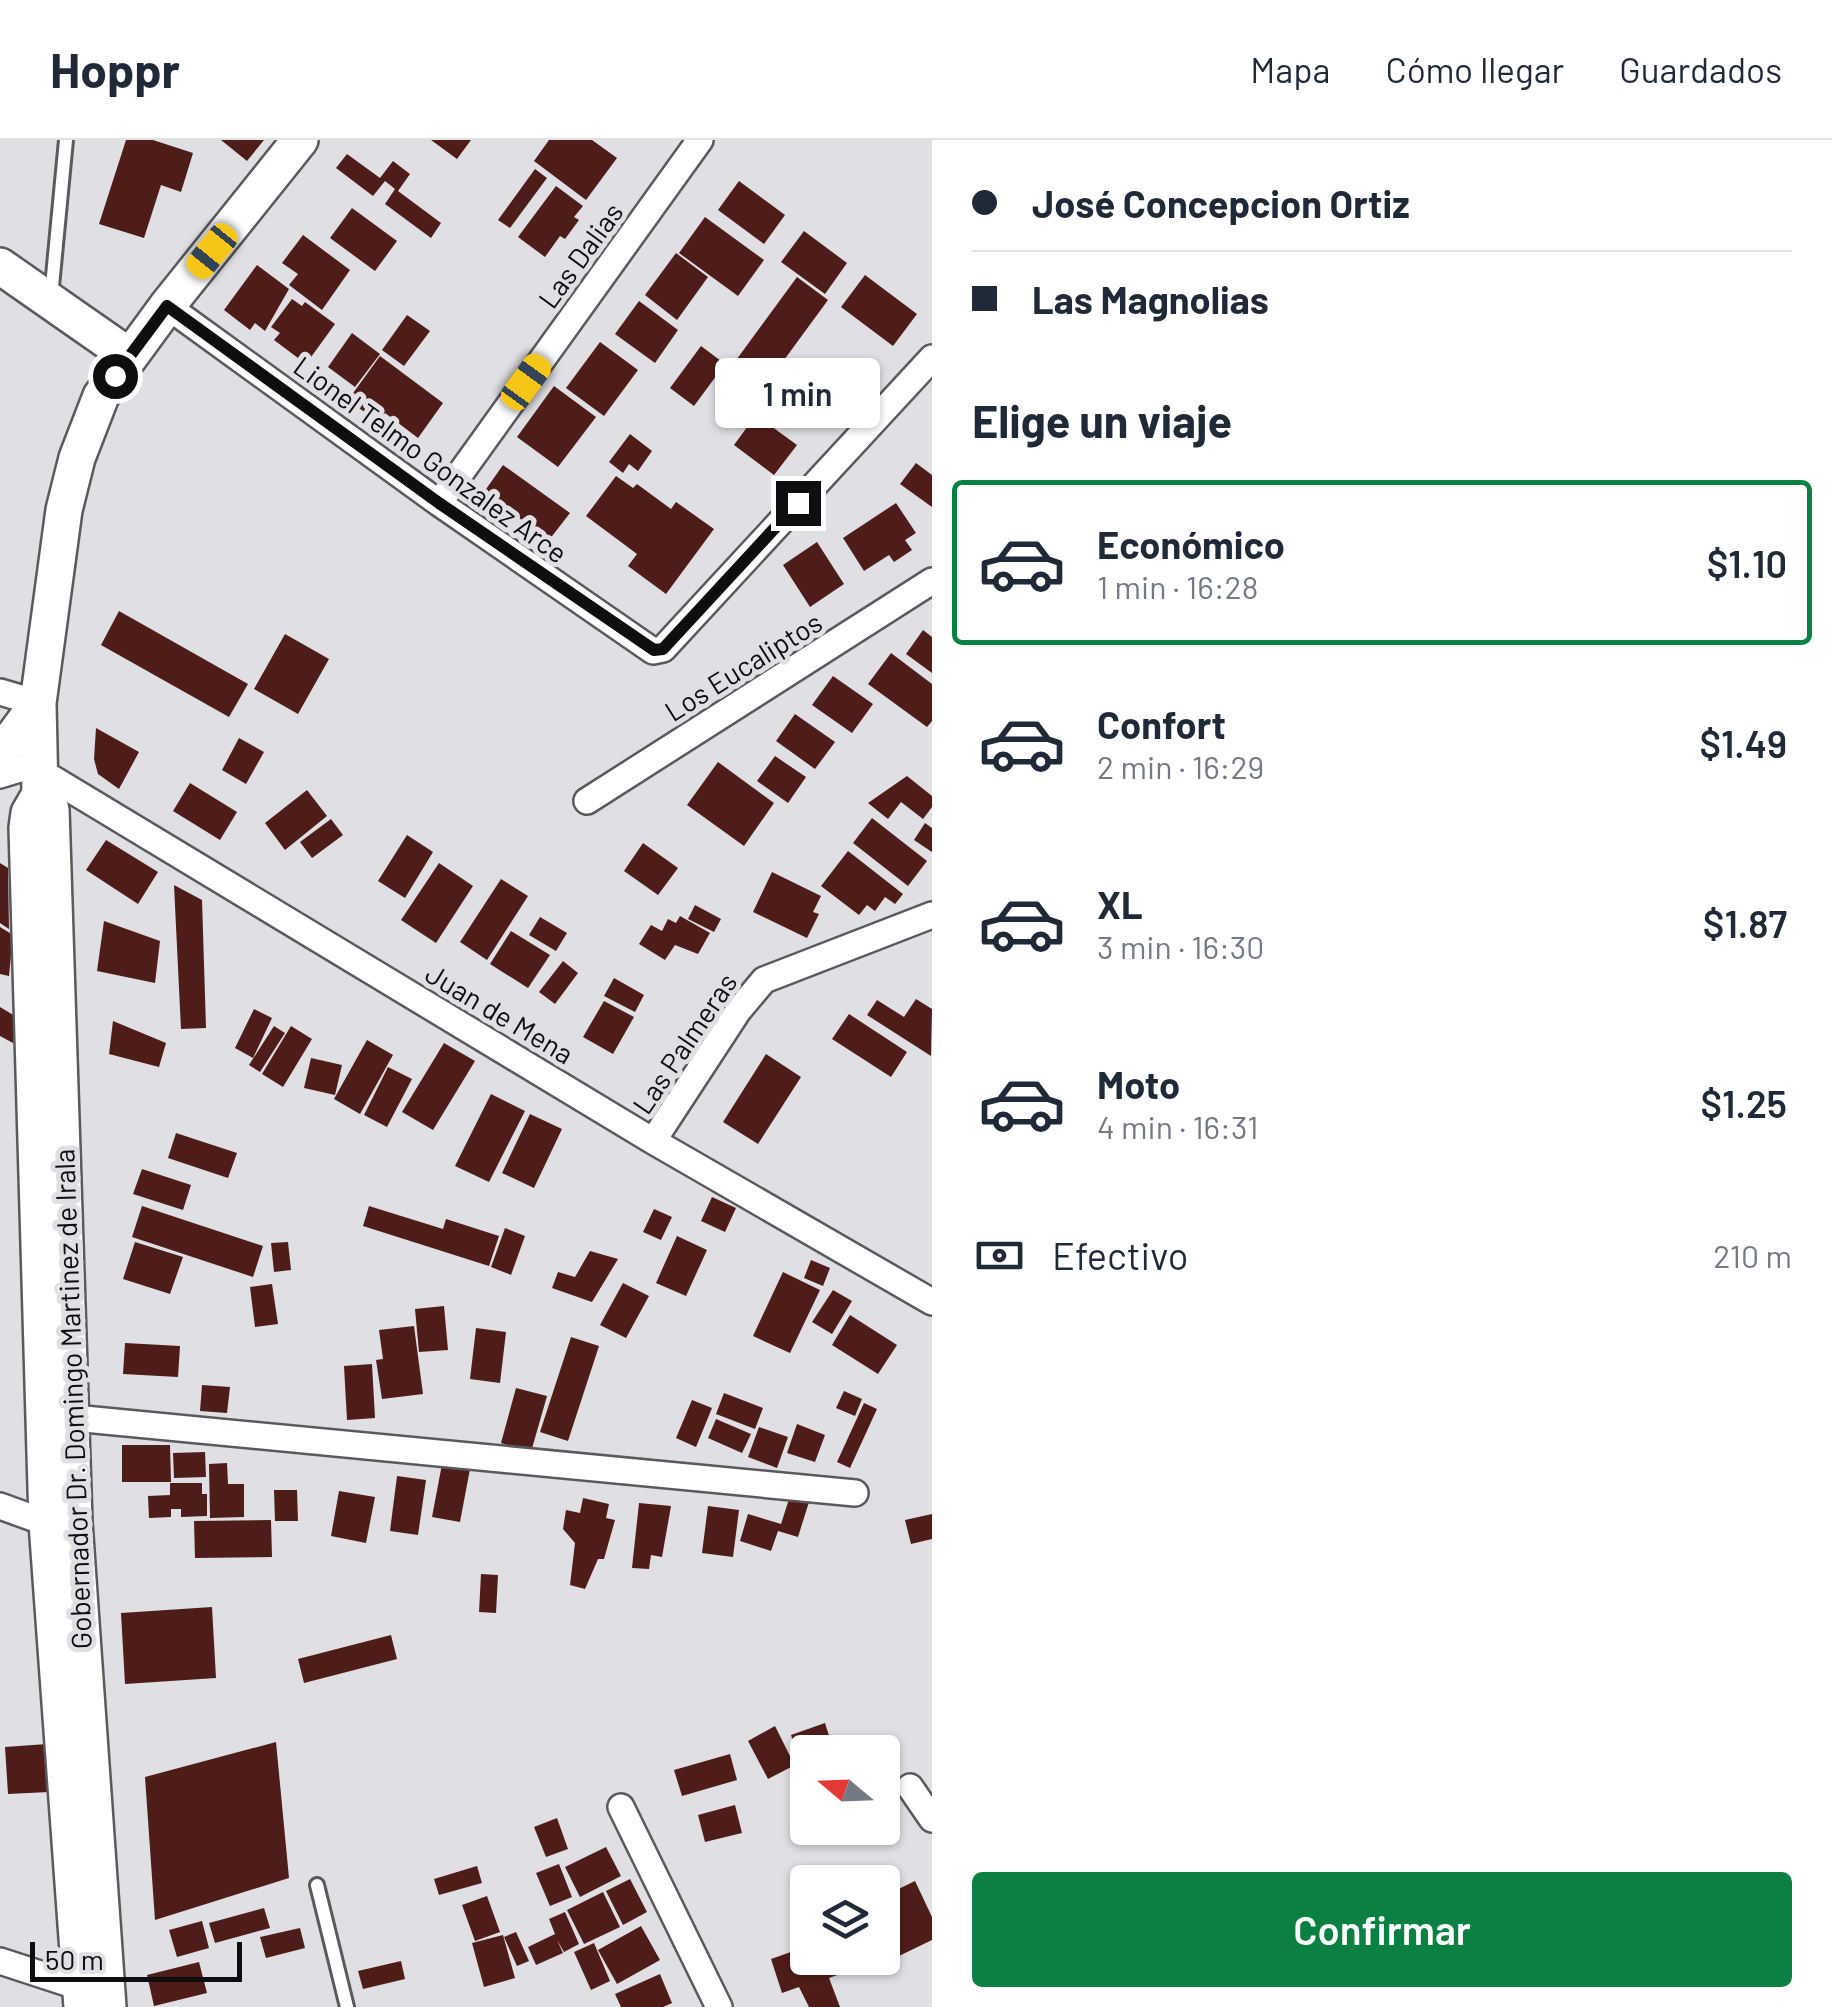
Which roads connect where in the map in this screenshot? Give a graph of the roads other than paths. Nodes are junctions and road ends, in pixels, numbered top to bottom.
1 (66, 140) edge
2 (300, 140) edge
3 (700, 140) edge
4 (0, 266) edge
5 (50, 303) junction
6 (167, 306) junction
7 (129, 356) junction
8 (932, 358) edge
9 (439, 503) junction
10 (932, 581) edge
11 (0, 692) edge
12 (38, 704) junction
13 (0, 755) edge
14 (0, 775) edge
15 (40, 782) junction
16 (587, 801) dead end
17 (932, 915) edge
18 (653, 1141) junction
19 (932, 1302) edge
20 (56, 1416) junction
21 (855, 1494) dead end
22 (0, 1506) edge
23 (48, 1522) junction
24 (910, 1786) dead end
25 (620, 1807) dead end
26 (932, 1819) edge
27 (318, 1884) dead end
28 (0, 1961) edge
29 (94, 1999) edge
30 (347, 2007) edge
31 (719, 2007) edge

1 - 5 lane
2 - 6 street, Gobernador Dr. Domingo Martinez de Irala
3 - 9 street, Las Dalias
4 - 5 street
5 - 7 street
6 - 7 street, Gobernador Dr. Domingo Martinez de Irala
6 - 9 street, Lionel Telmo Gonzalez Arce
7 - 12 street, Gobernador Dr. Domingo Martinez de Irala
8 - 9 street, Lionel Telmo Gonzalez Arce
10 - 16 street, Los Eucaliptos
11 - 12 street
12 - 13 street
12 - 15 street, Gobernador Dr. Domingo Martinez de Irala
14 - 15 street
15 - 18 street, Juan de Mena
15 - 20 street, Gobernador Dr. Domingo Martinez de Irala
17 - 18 street, Las Palmeras
18 - 19 street, Juan de Mena
20 - 21 street
20 - 23 street, Gobernador Dr. Domingo Martinez de Irala
20 - 29 street, Gobernador Dr. Domingo Martinez de Irala
22 - 23 street
23 - 29 street, Gobernador Dr. Domingo Martinez de Irala
24 - 26 street
25 - 31 street
27 - 30 lane
28 - 29 street

